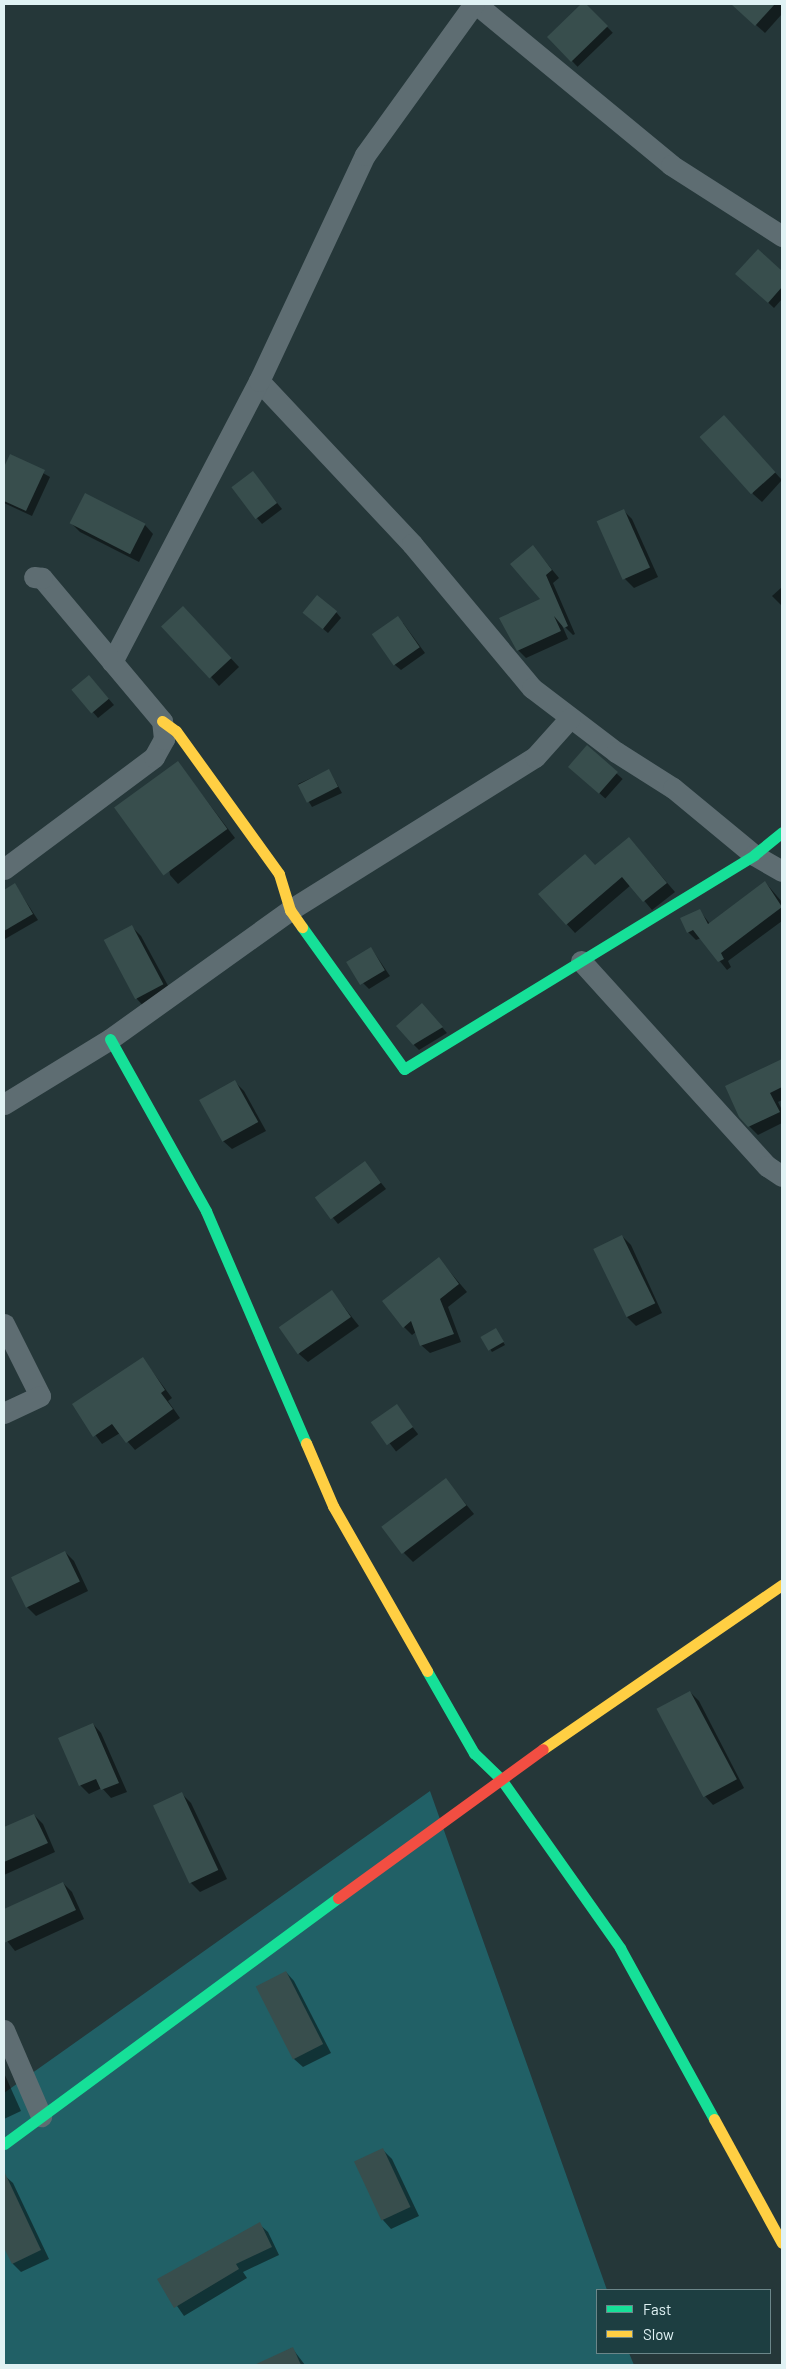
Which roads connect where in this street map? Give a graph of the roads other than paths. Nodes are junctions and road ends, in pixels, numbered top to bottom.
1 (475, 4) edge
2 (782, 236) edge
3 (260, 381) junction
4 (34, 577) dead end
5 (112, 662) junction
6 (570, 718) junction
7 (162, 721) junction
8 (782, 832) edge
9 (754, 855) junction
10 (4, 870) edge
11 (782, 871) edge
12 (290, 910) junction
13 (581, 961) junction
14 (110, 1039) junction
15 (4, 1104) edge
16 (782, 1176) edge
17 (4, 1324) edge
18 (4, 1413) edge
19 (782, 1585) edge
20 (501, 1779) junction
21 (4, 2030) edge
22 (41, 2116) junction
23 (4, 2144) edge
24 (782, 2243) edge

1 - 2 street
1 - 3 street
3 - 5 street
3 - 6 street
4 - 5 street
5 - 7 street
6 - 9 street
6 - 12 street
7 - 10 street
7 - 12 street
8 - 9 street
9 - 11 street
9 - 13 street
12 - 13 street
12 - 14 street
13 - 16 street
14 - 15 street
14 - 20 street
17 - 18 street
19 - 20 street
20 - 22 street
20 - 24 street
21 - 22 street
22 - 23 street

